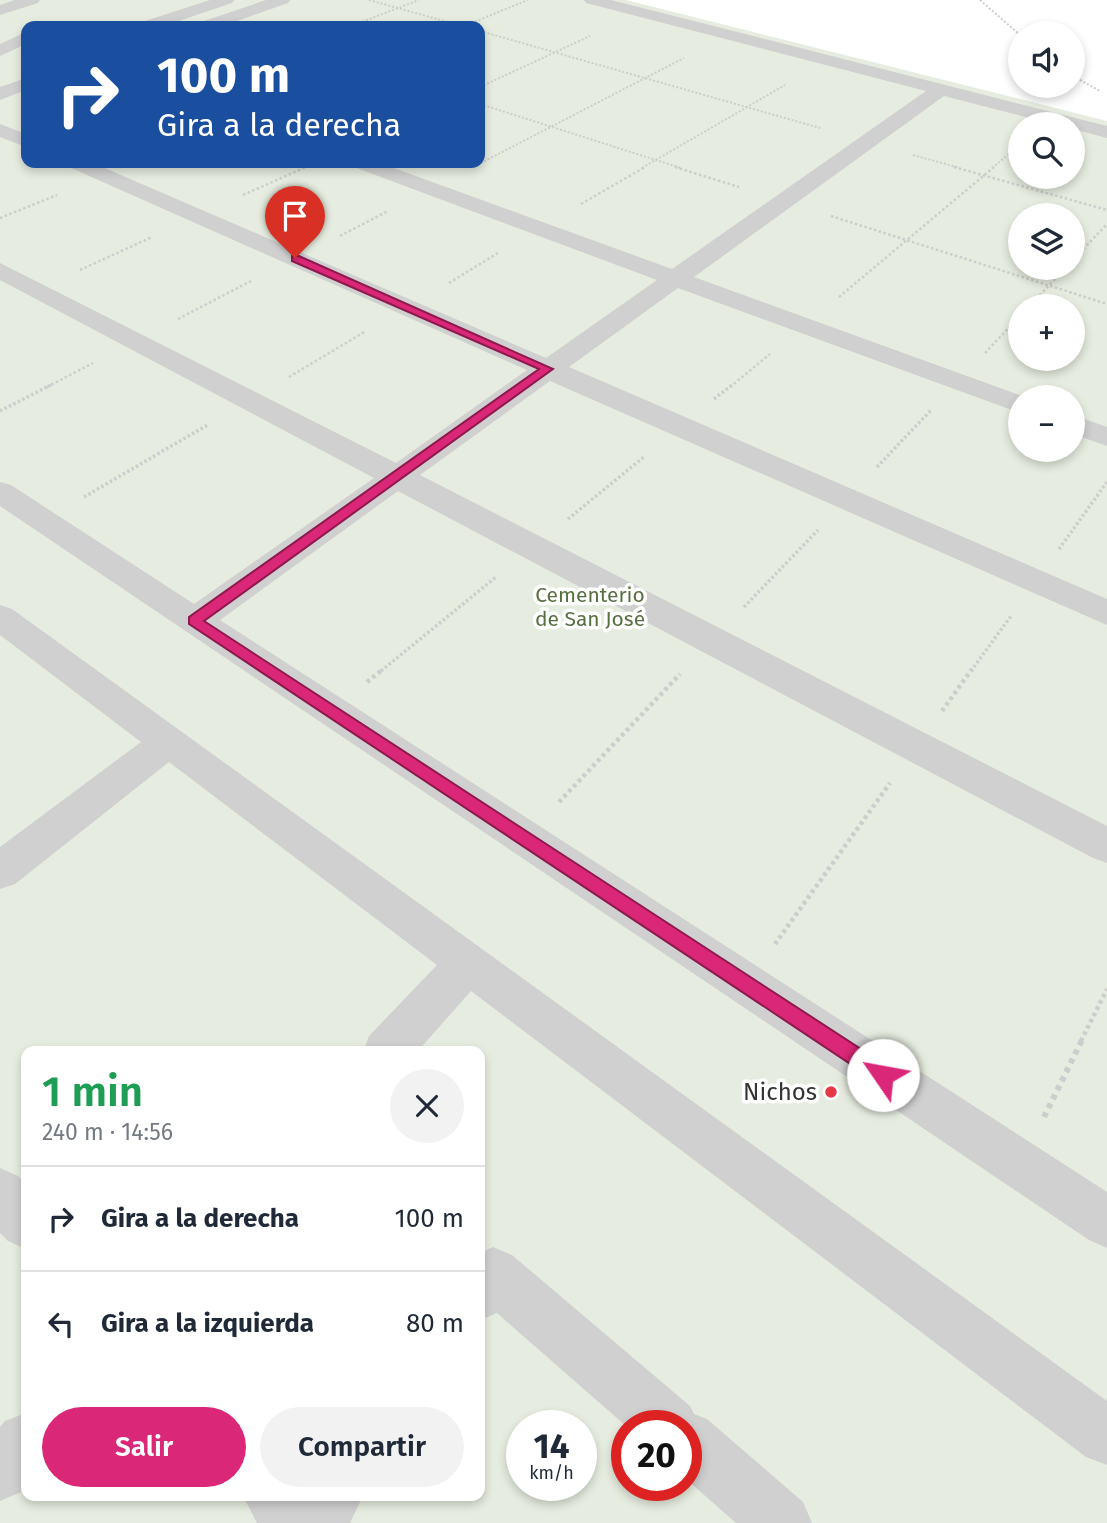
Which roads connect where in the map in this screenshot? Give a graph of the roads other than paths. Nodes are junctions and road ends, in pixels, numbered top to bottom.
1 (33, 0) edge
2 (226, 0) edge
3 (282, 0) edge
4 (592, 0) edge
5 (157, 3) dead end
6 (0, 10) edge
7 (187, 13) junction
8 (163, 21) edge
9 (221, 21) edge
10 (0, 32) edge
11 (21, 37) edge
12 (21, 39) edge
13 (0, 51) edge
14 (21, 70) edge
15 (0, 76) edge
16 (21, 86) edge
17 (940, 90) junction
18 (0, 94) edge
19 (0, 130) edge
20 (1107, 132) edge
21 (21, 139) edge
22 (88, 168) edge
23 (374, 168) edge
24 (0, 270) edge
25 (675, 278) junction
26 (548, 369) junction
27 (1008, 401) edge
28 (1085, 429) edge
29 (1107, 437) edge
30 (398, 475) junction
31 (0, 492) edge
32 (1107, 613) edge
33 (0, 617) edge
34 (194, 621) junction
35 (169, 742) junction
36 (1107, 846) edge
37 (0, 870) edge
38 (468, 963) junction
39 (392, 1046) edge
40 (0, 1194) edge
41 (21, 1217) edge
42 (1107, 1222) edge
43 (485, 1286) edge
44 (651, 1410) edge
45 (1107, 1436) edge
46 (21, 1448) edge
47 (702, 1454) edge
48 (0, 1471) edge
49 (277, 1501) edge
50 (329, 1501) edge
51 (297, 1523) edge
52 (313, 1523) edge
53 (782, 1523) edge

1 - 6 lane
2 - 7 lane
3 - 9 lane
4 - 17 lane
5 - 7 lane
7 - 8 lane
10 - 11 lane
12 - 13 lane
14 - 15 lane
16 - 18 lane
17 - 20 lane
17 - 25 lane
19 - 21 lane
22 - 26 lane
23 - 25 lane
24 - 30 lane
25 - 26 lane
25 - 27 lane
26 - 30 lane
26 - 32 lane
28 - 29 lane
30 - 34 lane
30 - 36 lane
31 - 34 lane
33 - 35 lane
34 - 42 lane
35 - 37 lane
35 - 38 lane
38 - 39 lane
38 - 45 lane
40 - 41 lane
43 - 44 lane
46 - 48 lane
47 - 53 lane
49 - 51 lane
50 - 52 lane

